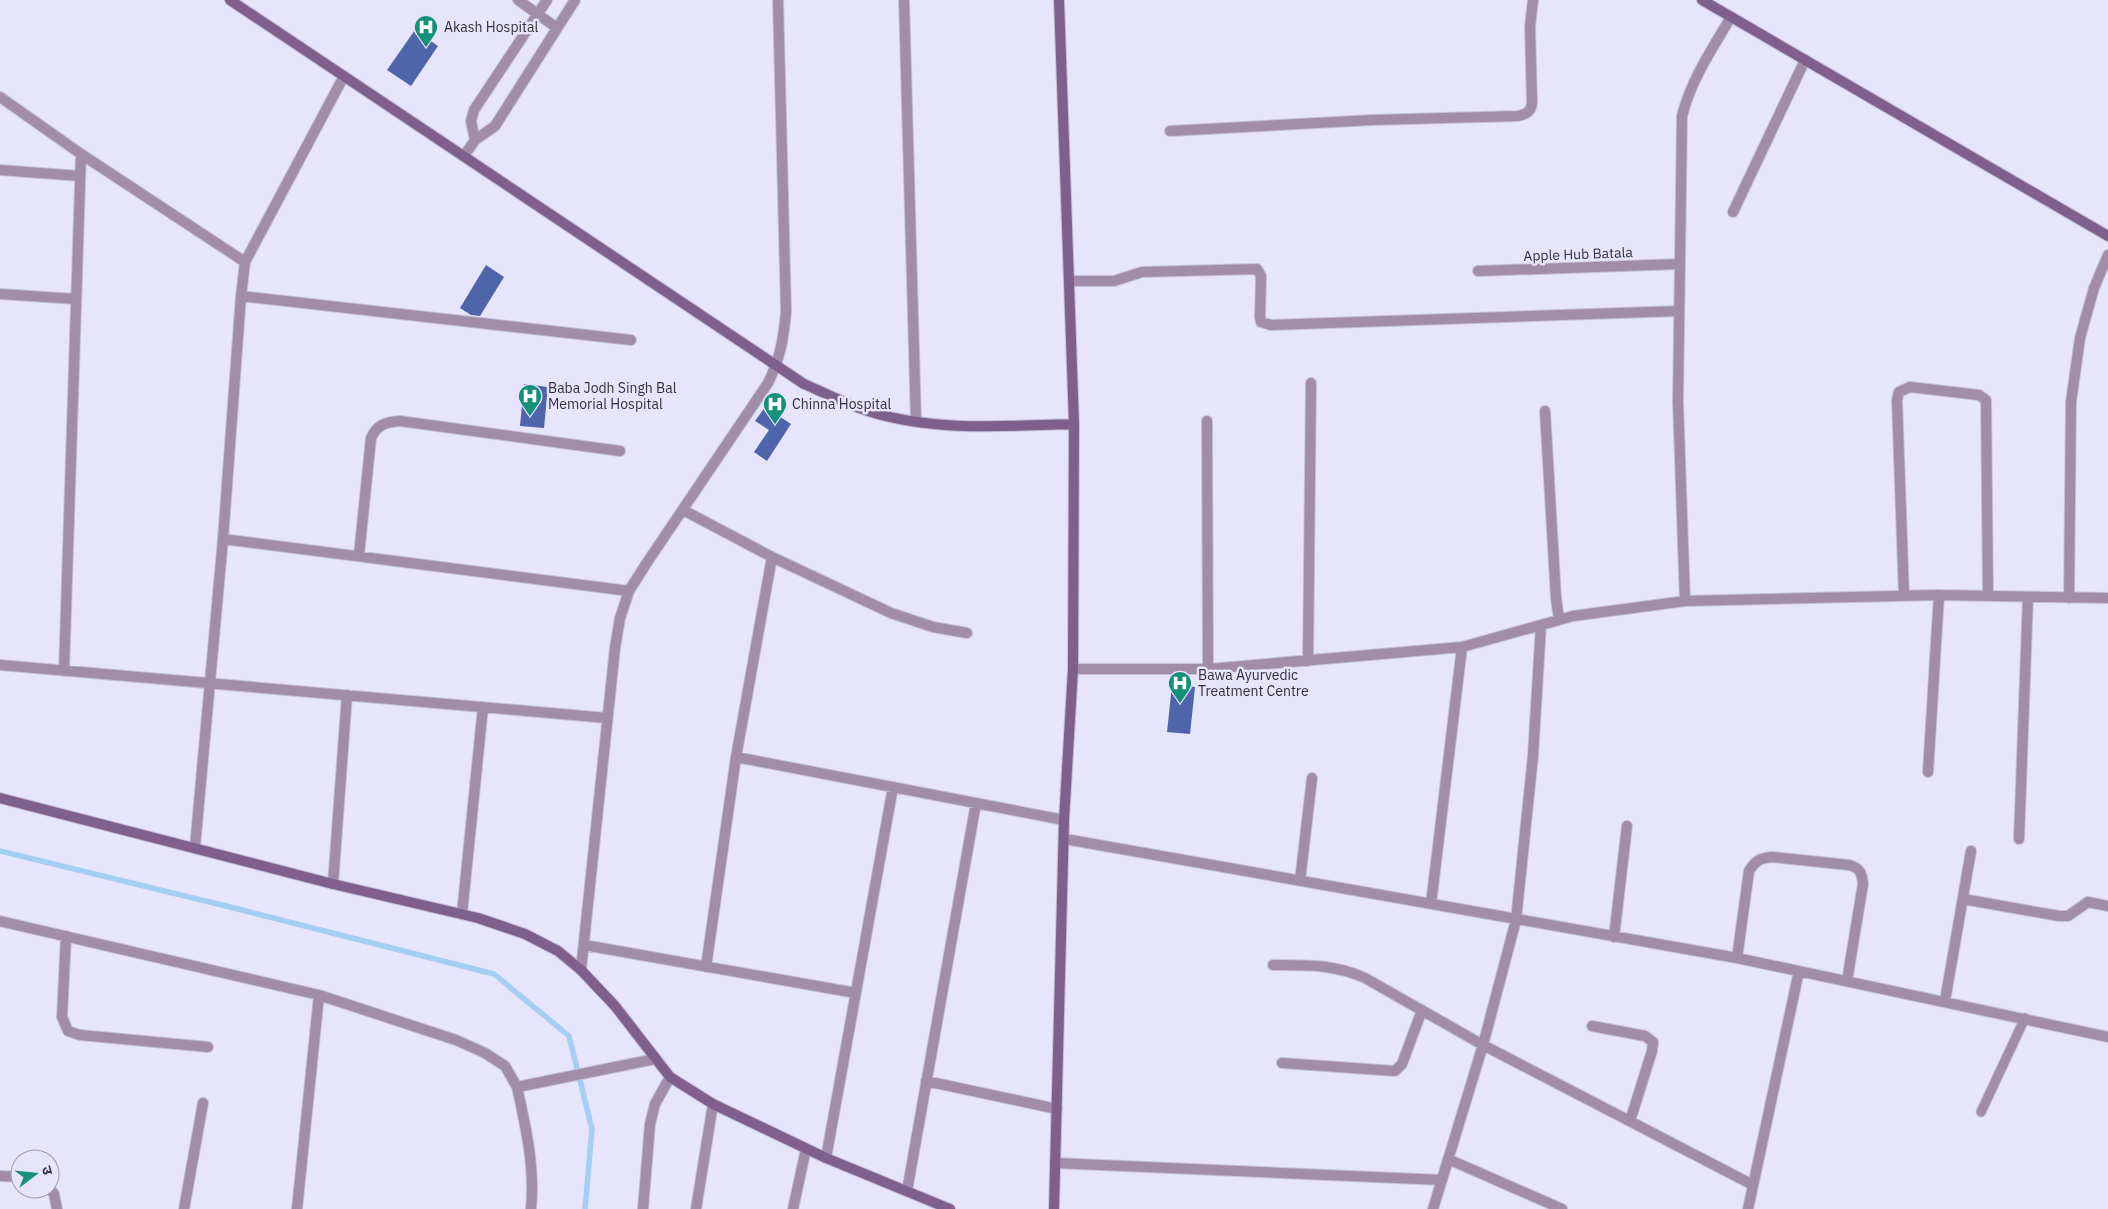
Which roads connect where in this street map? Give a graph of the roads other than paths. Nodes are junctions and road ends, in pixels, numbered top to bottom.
1 (230, 0) edge
2 (518, 0) edge
3 (547, 0) edge
4 (575, 0) edge
5 (778, 0) edge
6 (904, 0) edge
7 (1059, 0) edge
8 (1533, 0) edge
9 (1702, 0) edge
10 (538, 14) junction
11 (1731, 17) junction
12 (557, 28) junction
13 (1805, 60) junction
14 (344, 76) junction
15 (0, 97) edge
16 (1170, 131) dead end
17 (475, 140) junction
18 (80, 154) junction
19 (464, 156) junction
20 (0, 170) edge
21 (80, 176) junction
22 (1733, 212) dead end
23 (2108, 236) edge
24 (2108, 255) edge
25 (245, 262) junction
26 (1680, 264) junction
27 (1478, 271) dead end
28 (1069, 281) junction
29 (0, 294) edge
30 (241, 296) junction
31 (76, 299) junction
32 (1679, 311) junction
33 (631, 340) dead end
34 (777, 365) junction
35 (1311, 383) dead end
36 (1545, 411) dead end
37 (916, 421) junction
38 (1207, 421) dead end
39 (1074, 424) junction
40 (620, 451) dead end
41 (683, 510) junction
42 (223, 539) junction
43 (359, 555) junction
44 (772, 557) junction
45 (629, 591) junction
46 (1939, 595) junction
47 (1904, 596) junction
48 (1988, 596) junction
49 (2028, 598) junction
50 (2069, 598) junction
51 (2108, 598) edge
52 (1685, 601) junction
53 (1559, 620) junction
54 (1541, 625) junction
55 (967, 633) dead end
56 (1462, 647) junction
57 (1308, 661) junction
58 (0, 665) edge
59 (1073, 669) junction
60 (1208, 669) junction
61 (64, 671) junction
62 (211, 684) junction
63 (347, 696) junction
64 (483, 707) junction
65 (608, 718) junction
66 (736, 757) junction
67 (1928, 772) dead end
68 (1312, 778) dead end
69 (894, 787) junction
70 (0, 798) edge
71 (976, 803) junction
72 (1064, 820) junction
73 (1627, 826) dead end
74 (1065, 838) junction
75 (2018, 840) dead end
76 (195, 847) junction
77 (1971, 851) dead end
78 (1300, 881) junction
79 (333, 884) junction
80 (1963, 899) junction
81 (1431, 904) junction
82 (2108, 906) edge
83 (462, 914) junction
84 (1516, 920) junction
85 (0, 921) edge
86 (66, 936) junction
87 (1614, 937) junction
88 (584, 945) junction
89 (1737, 958) junction
90 (1273, 965) dead end
91 (706, 967) junction
92 (581, 970) junction
93 (1799, 971) junction
94 (1847, 981) junction
95 (856, 993) junction
96 (319, 995) junction
97 (1945, 1001) junction
98 (1422, 1010) junction
99 (2025, 1018) junction
100 (1592, 1026) dead end
101 (2108, 1037) edge
102 (1483, 1045) junction
103 (208, 1046) dead end
104 (656, 1059) junction
105 (1282, 1063) dead end
106 (670, 1077) junction
107 (926, 1081) junction
108 (517, 1087) junction
109 (203, 1103) dead end
110 (713, 1104) junction
111 (1057, 1109) junction
112 (1981, 1112) dead end
113 (1630, 1121) junction
114 (806, 1149) junction
115 (826, 1158) junction
116 (1448, 1159) junction
117 (1055, 1163) junction
118 (1442, 1180) junction
119 (1753, 1185) junction
120 (907, 1191) junction
121 (184, 1209) edge
122 (297, 1209) edge
123 (531, 1209) edge
124 (643, 1209) edge
125 (696, 1209) edge
126 (793, 1209) edge
127 (950, 1209) edge
128 (1054, 1209) edge
129 (1433, 1209) edge
130 (1562, 1209) edge
131 (1748, 1209) edge

1 - 14 street
2 - 10 street
3 - 10 street
4 - 12 street
5 - 34 street
6 - 37 street
7 - 28 street
8 - 16 street
9 - 11 street
10 - 12 street
10 - 17 street
11 - 13 street
11 - 26 street
12 - 17 street
13 - 22 street
13 - 23 street
14 - 19 street
14 - 25 street
15 - 18 street
17 - 19 street
18 - 21 street
18 - 25 street
19 - 34 street
20 - 21 street
21 - 31 street
24 - 50 street
25 - 30 street
26 - 27 street, Apple Hub Batala
26 - 32 street
28 - 32 street
28 - 39 street
29 - 31 street
30 - 33 street
30 - 42 street
31 - 61 street
32 - 52 street
34 - 37 street
34 - 41 street
35 - 57 street
36 - 53 street
37 - 39 street
38 - 60 street
39 - 59 street
40 - 43 street
41 - 44 street
41 - 45 street
42 - 43 street
42 - 62 street
43 - 45 street
44 - 55 street
44 - 66 street
45 - 65 street
46 - 47 street
46 - 48 street
46 - 67 street
47 - 48 street
47 - 52 street
48 - 49 street
49 - 50 street
49 - 75 street
50 - 51 street
52 - 53 street
53 - 54 street
54 - 56 street
54 - 84 street
56 - 57 street
56 - 81 street
57 - 60 street
58 - 61 street
59 - 60 street
59 - 72 street
61 - 62 street
62 - 63 street
62 - 76 street
63 - 64 street
63 - 79 street
64 - 65 street
64 - 83 street
65 - 88 street
66 - 69 street
66 - 91 street
68 - 78 street
69 - 71 street
69 - 95 street
70 - 76 street
71 - 72 street
71 - 107 street
72 - 74 street
73 - 87 street
74 - 78 street
74 - 111 street
76 - 79 street
77 - 80 street
78 - 81 street
79 - 83 street
80 - 82 street
80 - 97 street
81 - 84 street
83 - 92 street
84 - 87 street
84 - 102 street
85 - 86 street
86 - 96 street
86 - 103 street
87 - 89 street
88 - 91 street
88 - 92 street
89 - 93 street
89 - 94 street
90 - 98 street
91 - 95 street
92 - 104 street
93 - 94 street
93 - 119 street
94 - 97 street
95 - 115 street
96 - 108 street
96 - 122 street
97 - 99 street
98 - 102 street
98 - 105 street
99 - 101 street
99 - 112 lane
100 - 113 street
102 - 113 street
102 - 116 street
104 - 106 street
104 - 108 street
106 - 110 street
106 - 124 street
107 - 111 street
107 - 120 street
108 - 123 street
109 - 121 street
110 - 114 street
110 - 125 street
111 - 117 street
113 - 119 street
114 - 115 street
114 - 126 street
115 - 120 street
116 - 118 street
116 - 130 street
117 - 118 street
117 - 128 street
118 - 129 street
119 - 131 street
120 - 127 street

